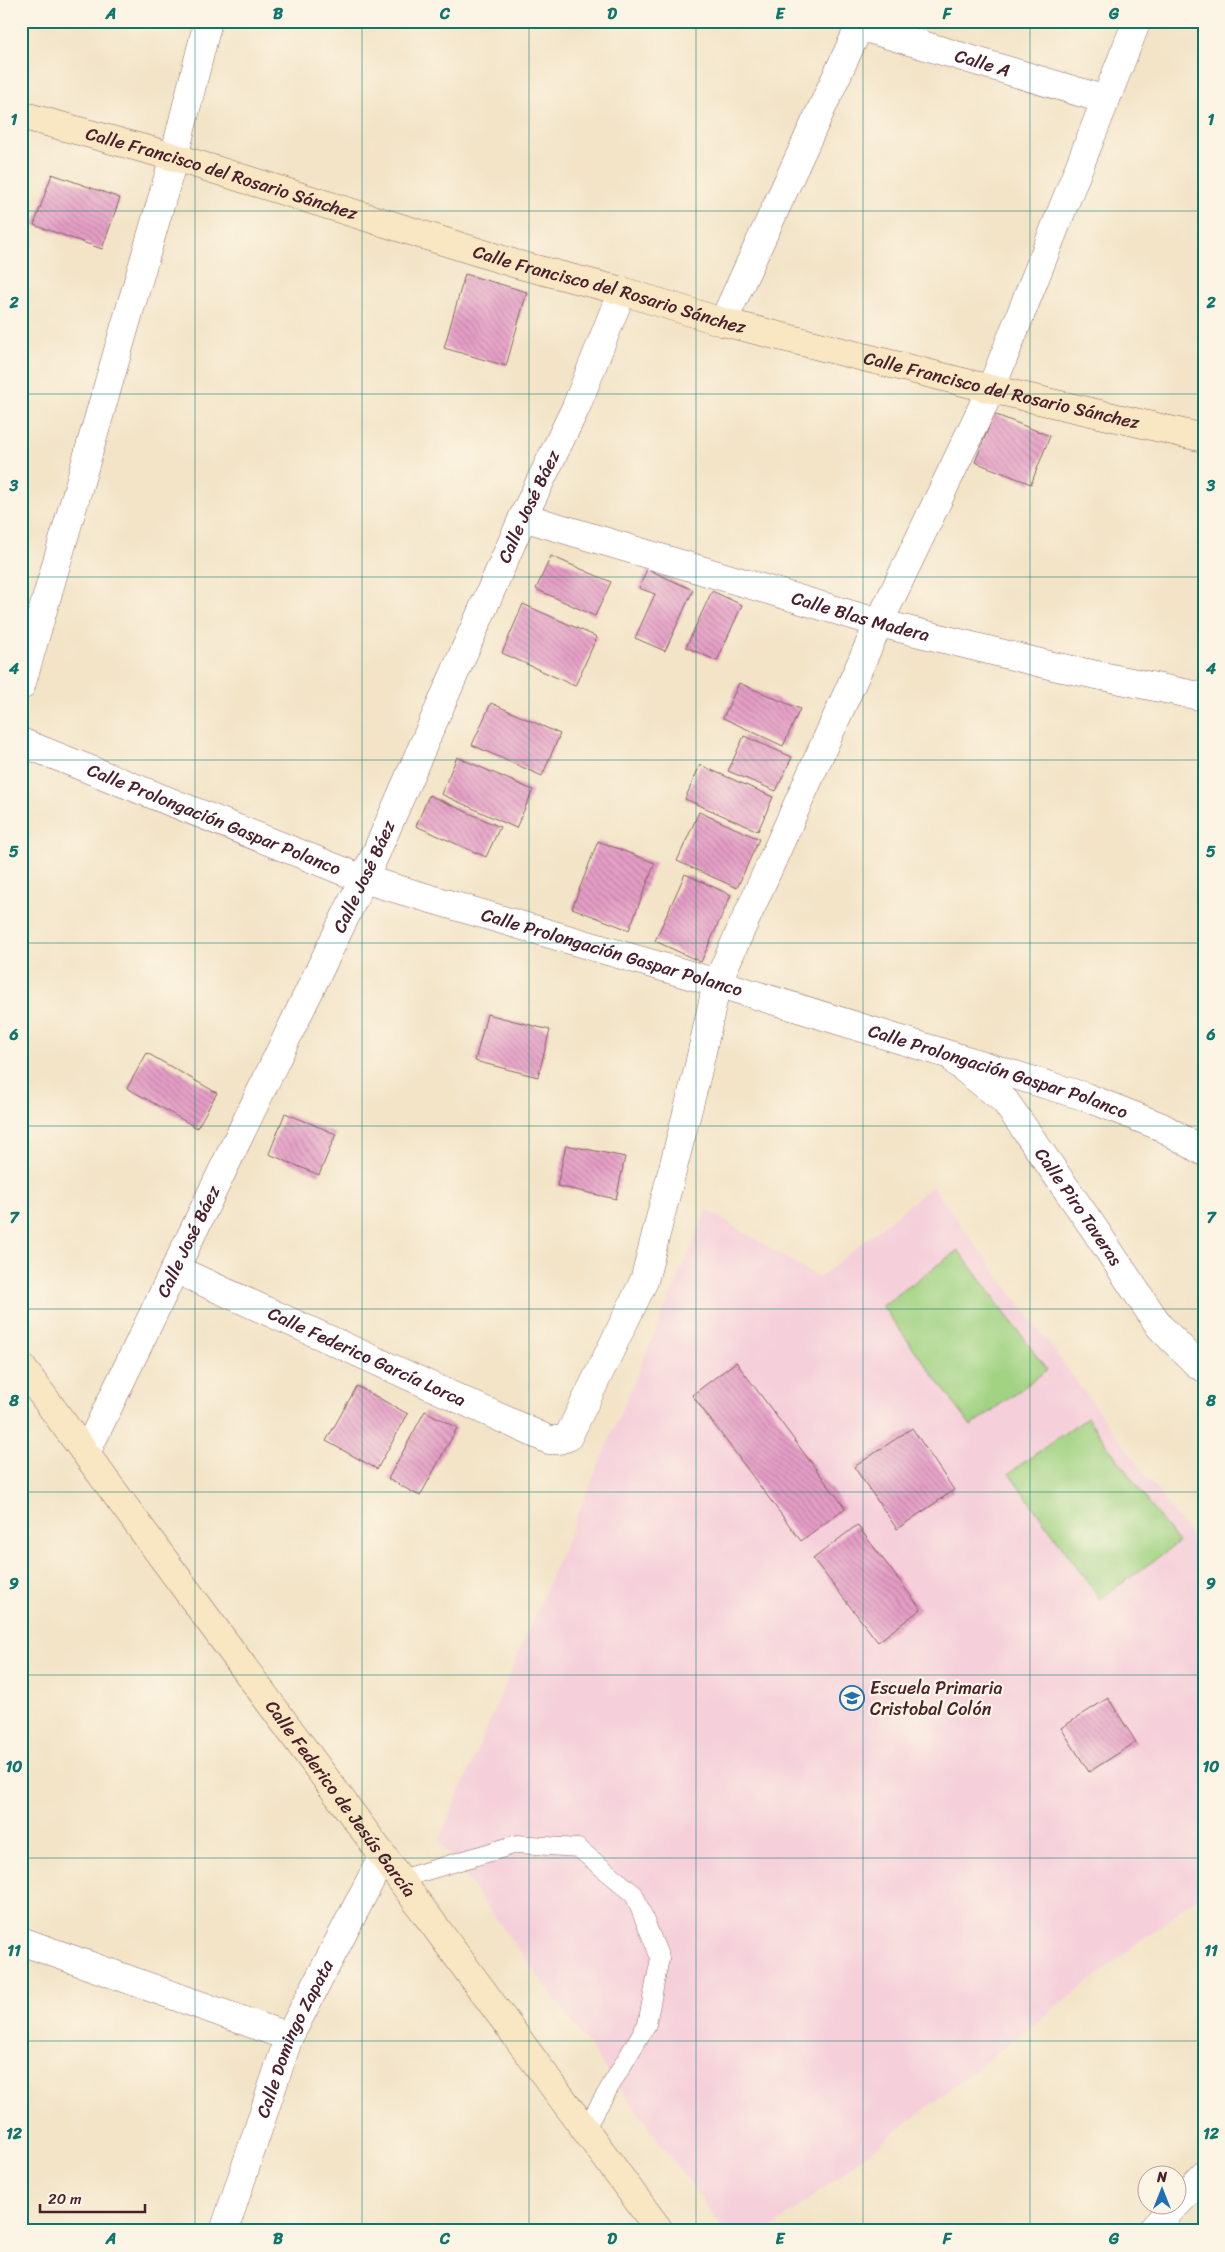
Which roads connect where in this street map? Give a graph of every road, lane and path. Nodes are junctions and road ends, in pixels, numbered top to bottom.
1 (208, 21) edge
2 (1137, 21) edge
3 (861, 24) edge
4 (1106, 100) junction
5 (21, 114) edge
6 (174, 157) junction
7 (622, 291) junction
8 (723, 322) junction
9 (991, 389) junction
10 (1204, 438) edge
11 (523, 517) junction
12 (879, 624) junction
13 (21, 686) edge
14 (1204, 697) edge
15 (21, 742) edge
16 (363, 879) junction
17 (717, 983) junction
18 (946, 1054) junction
19 (1203, 1146) edge
20 (175, 1269) junction
21 (21, 1366) edge
22 (1204, 1367) edge
23 (86, 1453) junction
24 (384, 1856) junction
25 (400, 1879) junction
26 (21, 1941) edge
27 (289, 2037) junction
28 (585, 2129) junction
29 (1204, 2176) edge
30 (1188, 2193) edge
31 (1167, 2214) edge
32 (224, 2231) edge
33 (660, 2231) edge
34 (1151, 2231) edge

1 - 6 street
2 - 4 street
3 - 4 street, Calle A
3 - 8 street
4 - 9 street
5 - 6 street, Calle Francisco del Rosario Sánchez
6 - 7 street, Calle Francisco del Rosario Sánchez
6 - 13 street
7 - 8 street, Calle Francisco del Rosario Sánchez
7 - 11 street, Calle José Báez
8 - 9 street, Calle Francisco del Rosario Sánchez
9 - 10 street, Calle Francisco del Rosario Sánchez
9 - 12 street
11 - 12 street, Calle Blas Madera
11 - 16 street, Calle José Báez
12 - 14 street, Calle Blas Madera
12 - 17 street
15 - 16 street, Calle Prolongación Gaspar Polanco
16 - 17 street, Calle Prolongación Gaspar Polanco
16 - 20 street, Calle José Báez
17 - 18 street, Calle Prolongación Gaspar Polanco
17 - 20 street, Calle Federico García Lorca
18 - 19 street, Calle Prolongación Gaspar Polanco
18 - 22 street, Calle Piro Taveras
20 - 23 street, Calle José Báez
21 - 23 street, Calle Federico de Jesús García
23 - 24 street, Calle Federico de Jesús García
24 - 25 street, Calle Federico de Jesús García
24 - 27 street, Calle Domingo Zapata
25 - 28 street, Calle Federico de Jesús García
25 - 28 lane
26 - 27 street
27 - 32 street, Calle Domingo Zapata
28 - 33 street, Calle Federico de Jesús García
29 - 30 street
31 - 34 street

